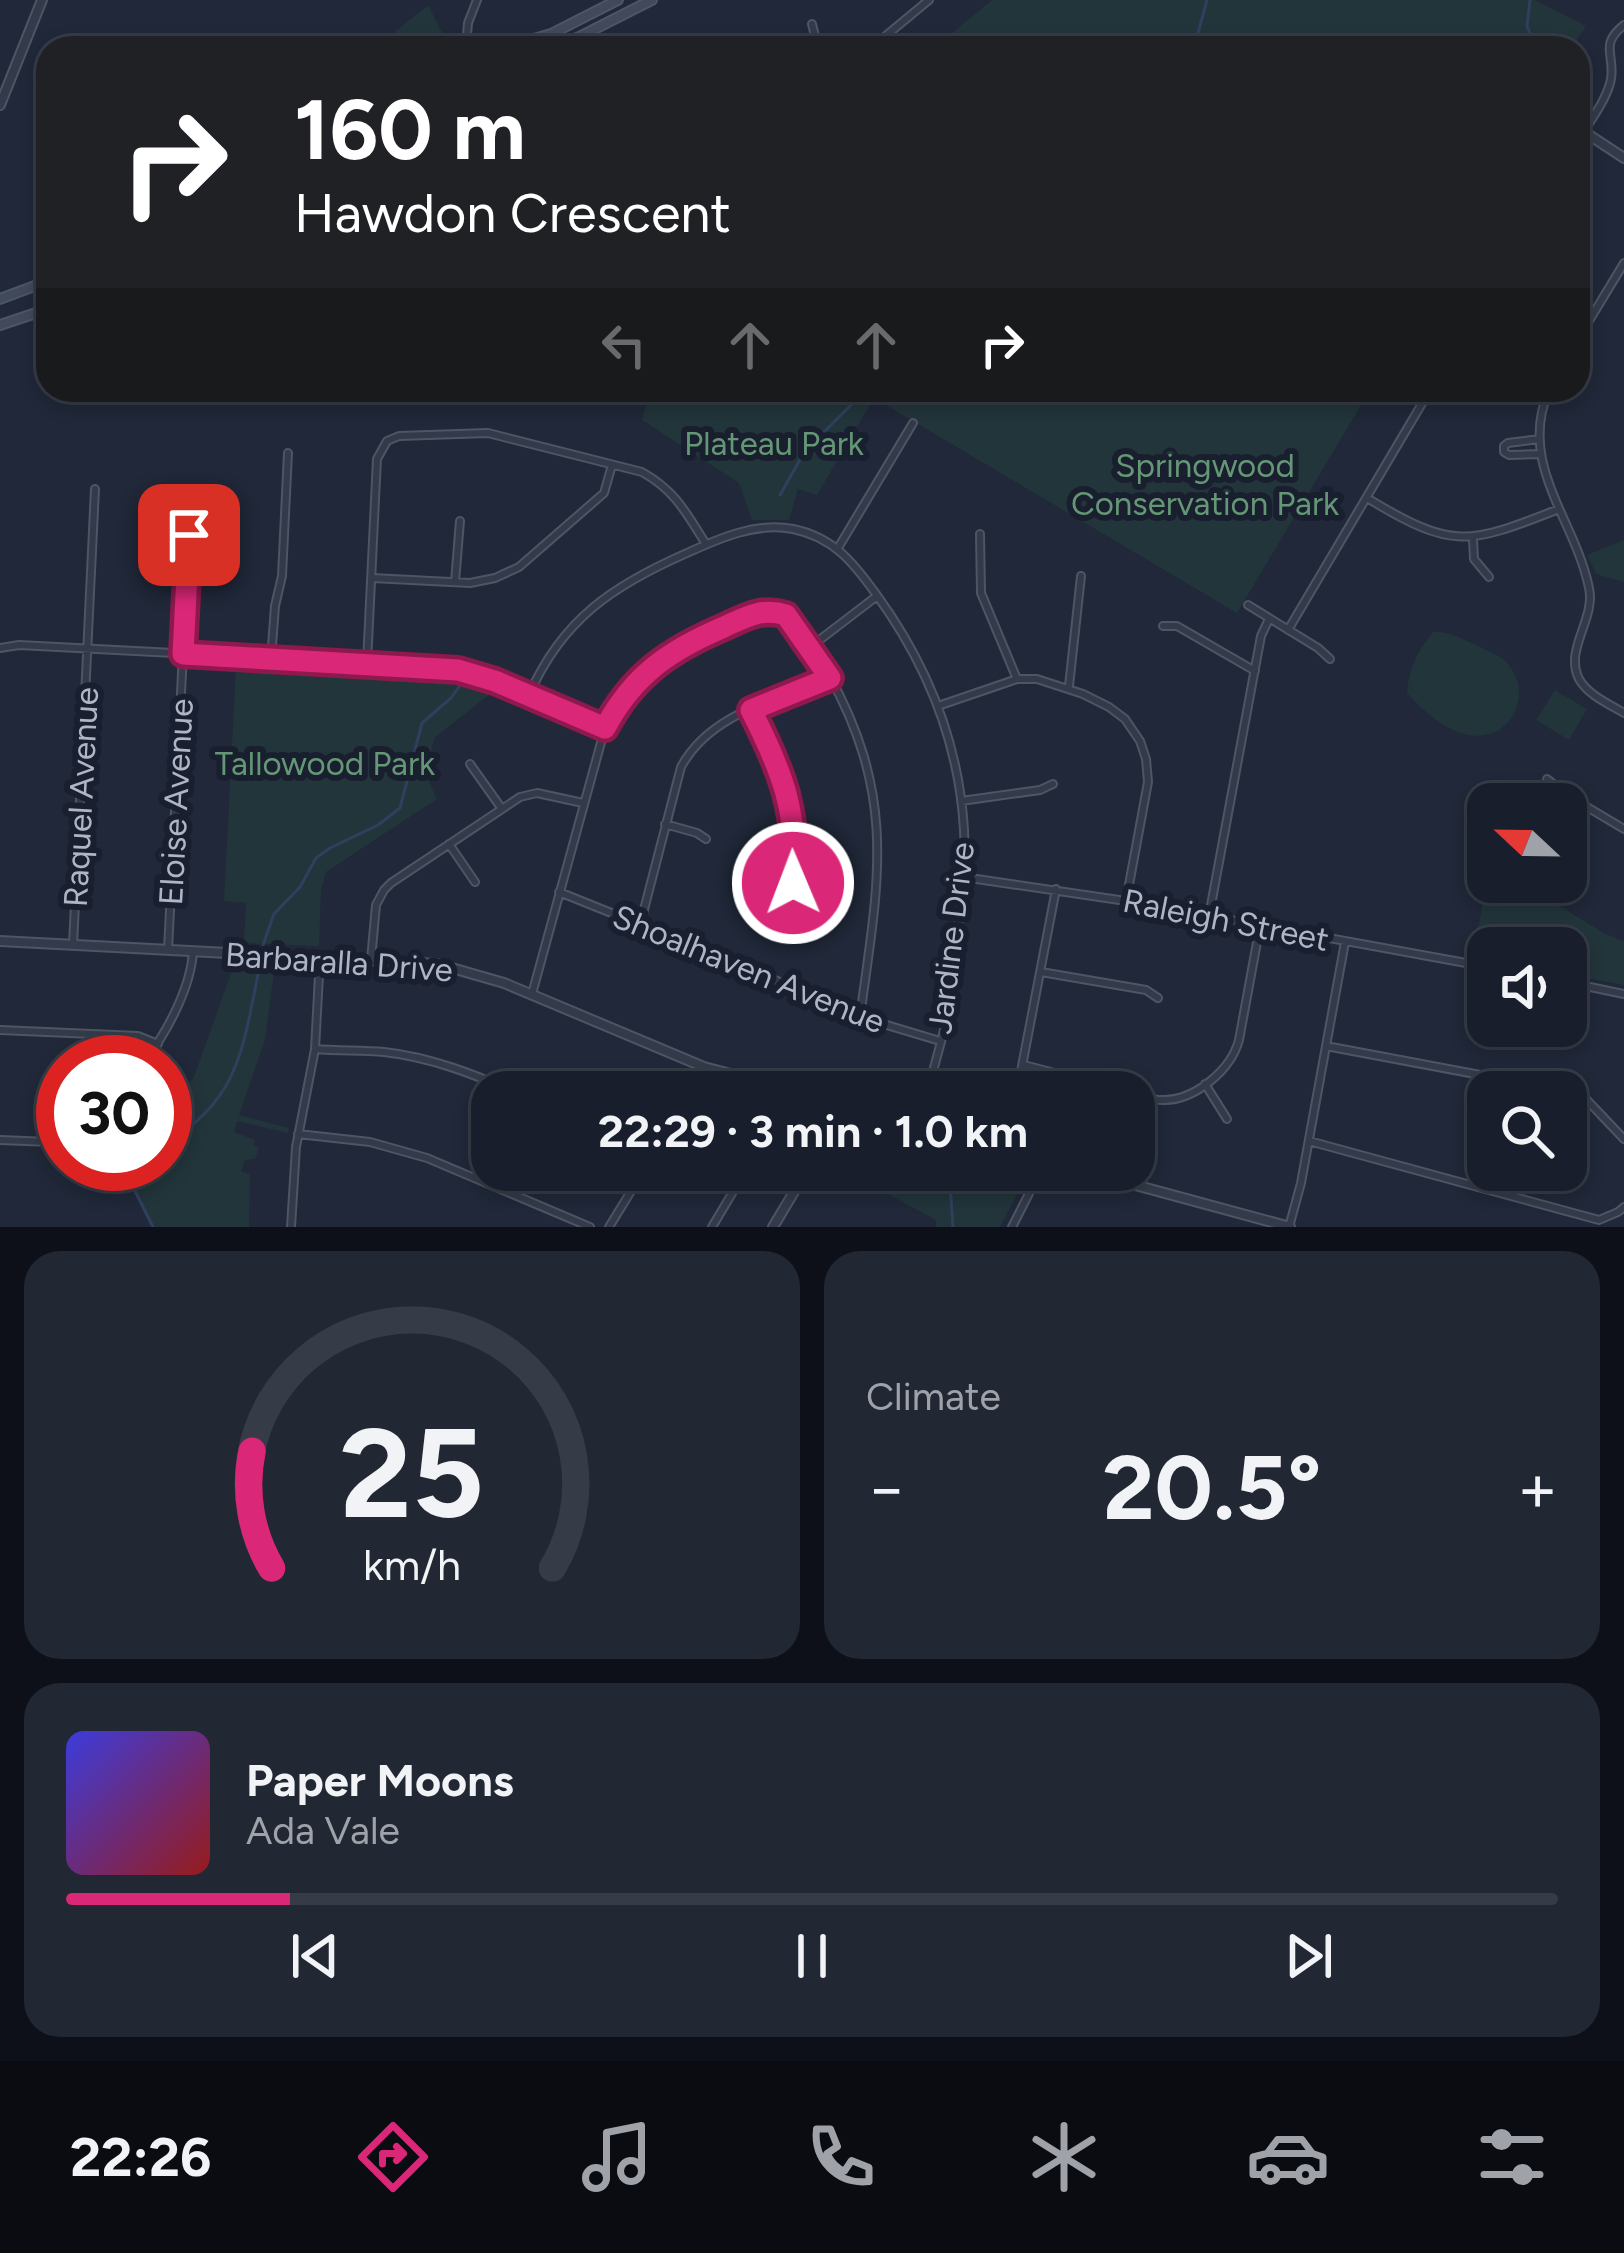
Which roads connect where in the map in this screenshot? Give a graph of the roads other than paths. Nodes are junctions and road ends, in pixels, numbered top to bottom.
1 (42, 0) edge
2 (477, 0) edge
3 (618, 0) edge
4 (652, 0) edge
5 (911, 0) edge
6 (929, 0) edge
7 (918, 9) junction
8 (812, 24) dead end
9 (1624, 25) edge
10 (467, 36) edge
11 (544, 36) edge
12 (583, 36) edge
13 (815, 36) edge
14 (885, 36) edge
15 (0, 104) edge
16 (1590, 119) edge
17 (1590, 141) edge
18 (1624, 158) edge
19 (1624, 263) edge
20 (36, 285) edge
21 (0, 298) edge
22 (36, 313) edge
23 (1590, 319) edge
24 (0, 326) edge
25 (1423, 402) edge
26 (1545, 402) edge
27 (913, 423) dead end
28 (1539, 439) junction
29 (288, 453) dead end
30 (1540, 454) junction
31 (612, 465) junction
32 (95, 489) dead end
33 (191, 495) dead end
34 (1366, 498) junction
35 (1559, 508) junction
36 (460, 521) dead end
37 (980, 534) dead end
38 (1473, 538) junction
39 (706, 544) junction
40 (838, 548) junction
41 (1081, 576) dead end
42 (372, 578) junction
43 (1489, 578) dead end
44 (455, 582) junction
45 (877, 596) junction
46 (1248, 605) dead end
47 (1269, 619) junction
48 (1163, 626) dead end
49 (1288, 630) junction
50 (809, 648) junction
51 (0, 649) edge
52 (88, 649) junction
53 (183, 654) junction
54 (271, 659) junction
55 (1330, 659) dead end
56 (367, 664) junction
57 (1255, 671) junction
58 (830, 678) junction
59 (1017, 679) junction
60 (1068, 688) junction
61 (529, 695) junction
62 (938, 706) junction
63 (751, 710) junction
64 (1624, 713) edge
65 (605, 728) junction
66 (470, 764) dead end
67 (1546, 779) dead end
68 (1551, 783) edge
69 (1053, 784) dead end
70 (961, 801) junction
71 (583, 803) junction
72 (1587, 807) edge
73 (502, 809) junction
74 (665, 824) junction
75 (1624, 829) edge
76 (706, 839) dead end
77 (449, 844) junction
78 (963, 878) junction
79 (475, 882) dead end
80 (1056, 889) junction
81 (559, 892) junction
82 (784, 897) dead end
83 (1126, 901) junction
84 (1209, 916) junction
85 (640, 925) junction
86 (1260, 926) junction
87 (0, 940) edge
88 (1345, 942) junction
89 (74, 945) junction
90 (168, 950) junction
91 (193, 951) junction
92 (320, 957) junction
93 (371, 960) junction
94 (1467, 963) edge
95 (1041, 972) junction
96 (1587, 986) edge
97 (532, 994) junction
98 (1624, 994) edge
99 (1158, 998) dead end
100 (860, 1017) junction
101 (0, 1030) edge
102 (115, 1035) edge
103 (164, 1035) edge
104 (940, 1041) junction
105 (1326, 1046) junction
106 (315, 1049) junction
107 (1024, 1065) junction
108 (704, 1067) junction
109 (702, 1071) edge
110 (719, 1071) edge
111 (933, 1071) edge
112 (1022, 1071) edge
113 (1047, 1071) edge
114 (471, 1072) edge
115 (1205, 1084) junction
116 (1155, 1099) edge
117 (1227, 1119) dead end
118 (298, 1134) junction
119 (1624, 1139) edge
120 (0, 1140) edge
121 (36, 1141) edge
122 (1309, 1141) junction
123 (1155, 1190) edge
124 (631, 1191) edge
125 (733, 1191) edge
126 (794, 1191) edge
127 (1030, 1191) edge
128 (1624, 1207) edge
129 (291, 1227) edge
130 (590, 1227) edge
131 (610, 1227) edge
132 (712, 1227) edge
133 (773, 1227) edge
134 (1012, 1227) edge
135 (1290, 1227) edge

1 - 15 street
2 - 10 street
3 - 11 main road
4 - 12 main road
5 - 7 street
6 - 7 street
7 - 14 street
8 - 13 street
9 - 16 street
17 - 18 street
19 - 23 street
20 - 21 main road
22 - 24 main road
25 - 34 street
26 - 28 street
27 - 40 street
28 - 30 street
28 - 30 street
29 - 54 street
30 - 35 street
31 - 39 street
31 - 42 street
31 - 44 street
32 - 52 street, Raquel Avenue
33 - 53 street, Eloise Avenue
34 - 38 street
34 - 49 street
35 - 38 street
35 - 64 street
36 - 44 street
37 - 59 street
38 - 43 street
39 - 40 street
39 - 61 street
40 - 45 street, Jardine Drive
41 - 60 street
42 - 44 street
42 - 56 street
45 - 50 street
45 - 62 street, Jardine Drive
46 - 47 street
47 - 49 street
47 - 57 street
48 - 57 street
49 - 55 street
50 - 58 street
50 - 65 street
51 - 52 street
52 - 53 street
52 - 89 street, Raquel Avenue
53 - 54 street
53 - 90 street, Eloise Avenue
54 - 56 street
56 - 61 street
57 - 84 street
58 - 63 street
58 - 100 street
59 - 60 street
59 - 62 street
60 - 83 street
61 - 65 street
62 - 70 street, Jardine Drive
63 - 74 street
63 - 82 street
65 - 71 street
66 - 73 street
67 - 68 street
69 - 70 street
70 - 78 street, Jardine Drive
71 - 73 street
71 - 81 street
72 - 75 street
73 - 77 street
74 - 76 street
74 - 85 street
77 - 79 street
77 - 93 street
78 - 80 street, Raleigh Street
78 - 104 street, Jardine Drive
80 - 83 street, Raleigh Street
80 - 95 street
81 - 85 street, Shoalhaven Avenue
81 - 97 street
83 - 84 street, Raleigh Street
84 - 86 street, Raleigh Street
85 - 100 street, Shoalhaven Avenue
86 - 88 street, Raleigh Street
86 - 115 street
87 - 89 street, Barbaralla Drive
88 - 94 street, Raleigh Street
88 - 105 street
89 - 90 street, Barbaralla Drive
90 - 91 street, Barbaralla Drive
91 - 92 street, Barbaralla Drive
91 - 103 street
92 - 93 street, Barbaralla Drive
92 - 106 street
93 - 97 street, Barbaralla Drive
95 - 99 street
95 - 107 street
96 - 98 street
97 - 108 street, Barbaralla Drive
100 - 104 street, Shoalhaven Avenue
101 - 102 street
104 - 111 street, Jardine Drive
105 - 119 street
105 - 122 street
106 - 114 street
106 - 118 street
107 - 112 street
107 - 113 street
108 - 109 street
108 - 110 street, Barbaralla Drive
115 - 116 street
115 - 117 street
118 - 129 street
118 - 130 street
120 - 121 street
122 - 128 street
122 - 135 street
123 - 135 street
124 - 131 street
125 - 132 street
126 - 133 street
127 - 134 street

